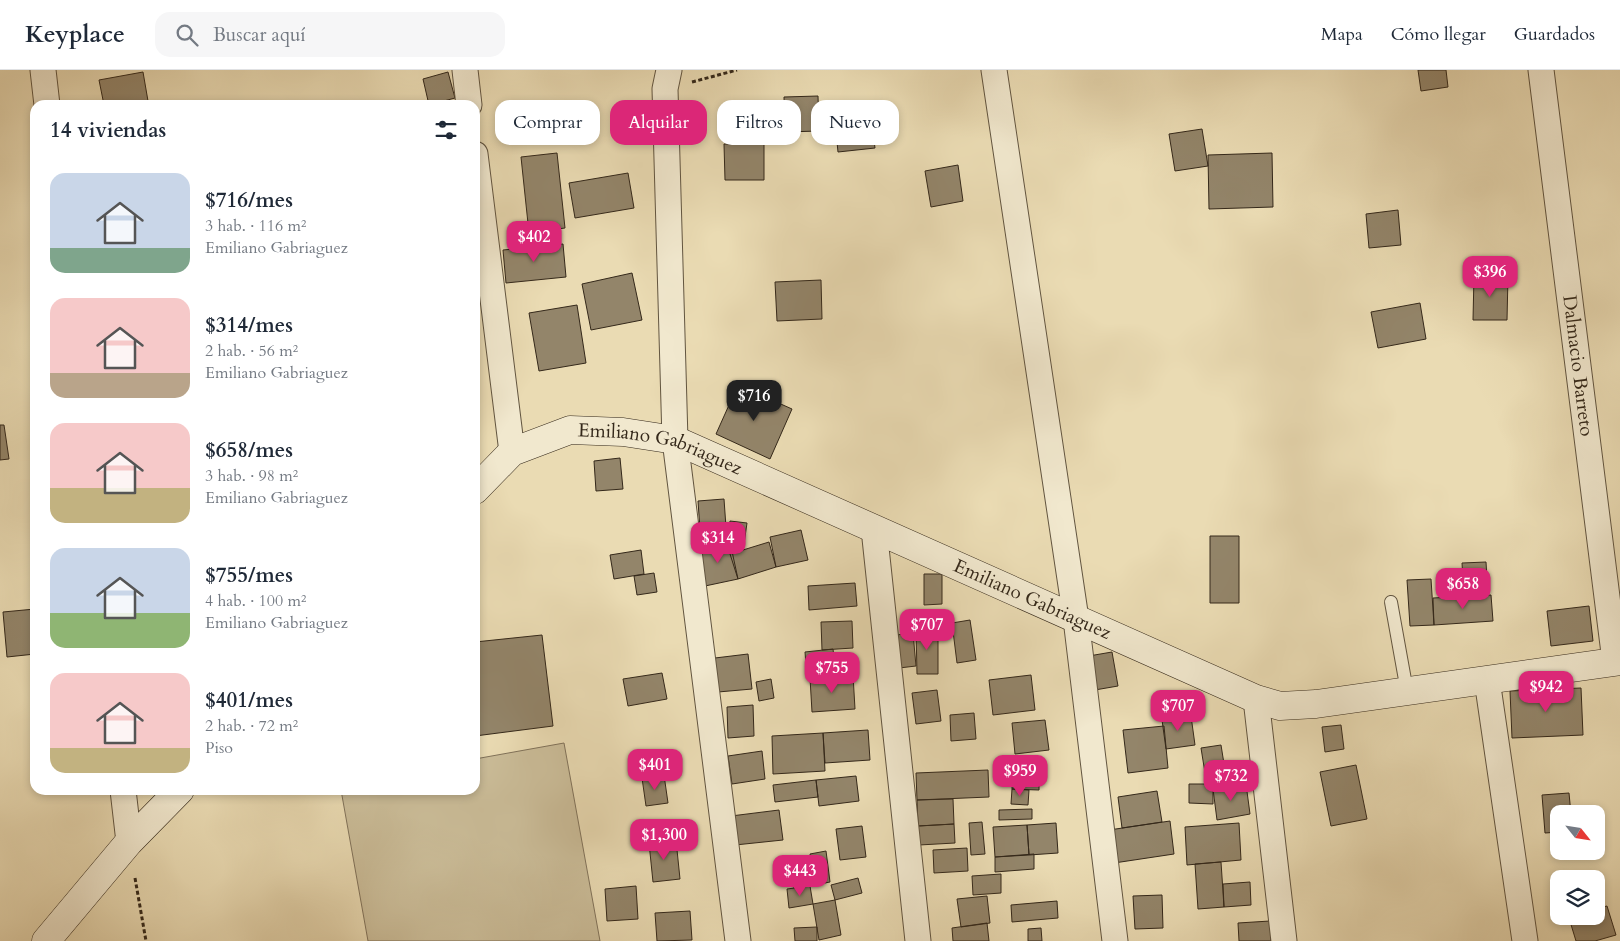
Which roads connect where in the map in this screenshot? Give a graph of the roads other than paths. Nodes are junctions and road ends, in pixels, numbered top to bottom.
1 (43, 70) edge
2 (465, 70) edge
3 (994, 70) edge
4 (1541, 70) edge
5 (667, 79) edge
6 (46, 100) edge
7 (468, 100) edge
8 (480, 194) edge
9 (674, 440) junction
10 (512, 452) junction
11 (480, 485) edge
12 (874, 529) junction
13 (1390, 602) dead end
14 (1076, 619) junction
15 (1618, 661) edge
16 (1487, 680) junction
17 (1407, 691) junction
18 (1256, 699) junction
19 (124, 795) edge
20 (175, 795) edge
21 (129, 842) junction
22 (46, 941) edge
23 (738, 941) edge
24 (918, 941) edge
25 (1115, 941) edge
26 (1284, 941) edge
27 (1525, 941) edge

1 - 6 street
2 - 7 street
3 - 14 street
4 - 15 street, Dalmacio Barreto
5 - 9 street
8 - 10 street
9 - 10 main road, Emiliano Gabriaguez
9 - 12 main road, Emiliano Gabriaguez
9 - 23 street
10 - 11 main road, Emiliano Gabriaguez
12 - 14 main road, Emiliano Gabriaguez
12 - 24 street
13 - 17 lane
14 - 18 main road, Emiliano Gabriaguez
14 - 25 street
15 - 16 main road, Emiliano Gabriaguez
16 - 17 main road, Emiliano Gabriaguez
16 - 27 street
17 - 18 main road, Emiliano Gabriaguez
18 - 26 street
19 - 21 street
20 - 21 main road
21 - 22 main road

